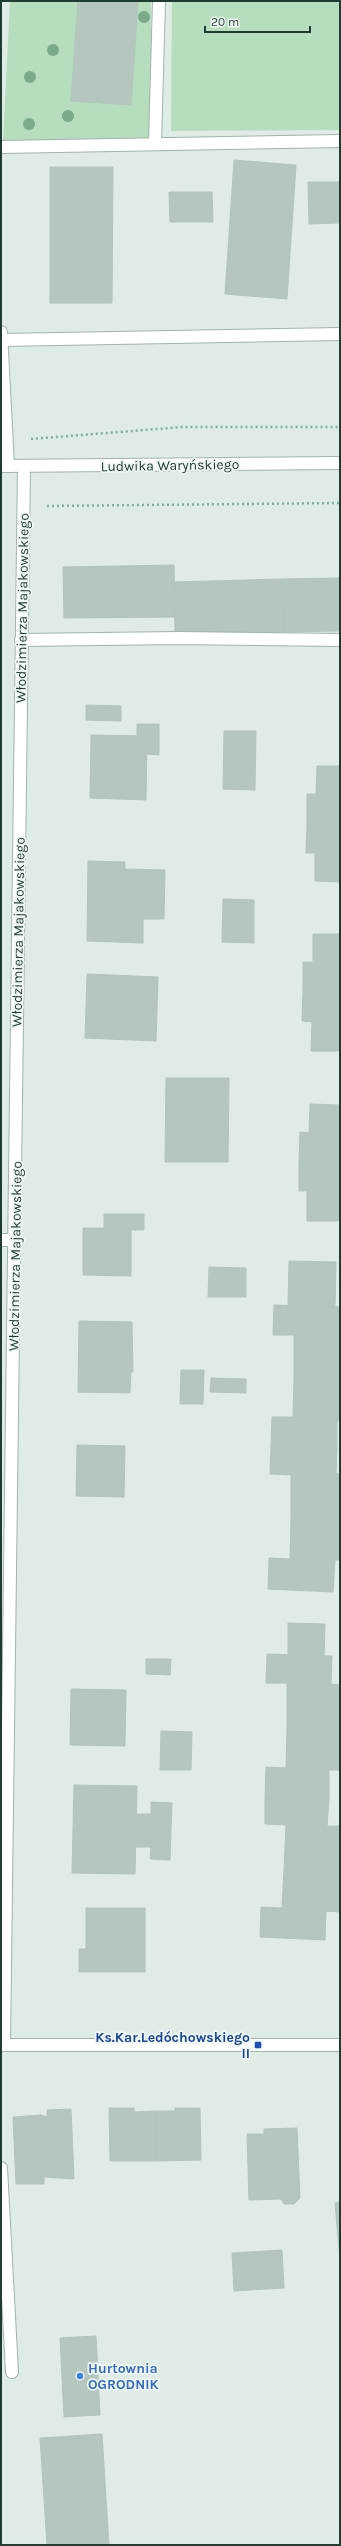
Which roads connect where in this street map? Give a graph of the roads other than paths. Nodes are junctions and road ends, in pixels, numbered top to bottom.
1 (159, 1) edge
2 (340, 141) edge
3 (155, 143) junction
4 (1, 147) edge
5 (1, 332) edge
6 (340, 334) edge
7 (1, 340) edge
8 (340, 463) edge
9 (4, 466) edge
10 (24, 467) junction
11 (21, 640) junction
12 (340, 640) edge
13 (1, 1240) edge
14 (15, 1240) junction
15 (2, 2044) edge
16 (340, 2045) edge
17 (1, 2168) edge
18 (12, 2372) dead end

1 - 3 street
2 - 3 street
3 - 4 street
5 - 7 street
6 - 7 street
7 - 9 street
8 - 10 street, Ludwika Waryńskiego
9 - 10 street, Ludwika Waryńskiego
10 - 11 street, Włodzimierza Majakowskiego
11 - 12 street
11 - 14 street, Włodzimierza Majakowskiego
13 - 14 street
14 - 15 street, Włodzimierza Majakowskiego
15 - 16 street
17 - 18 street

